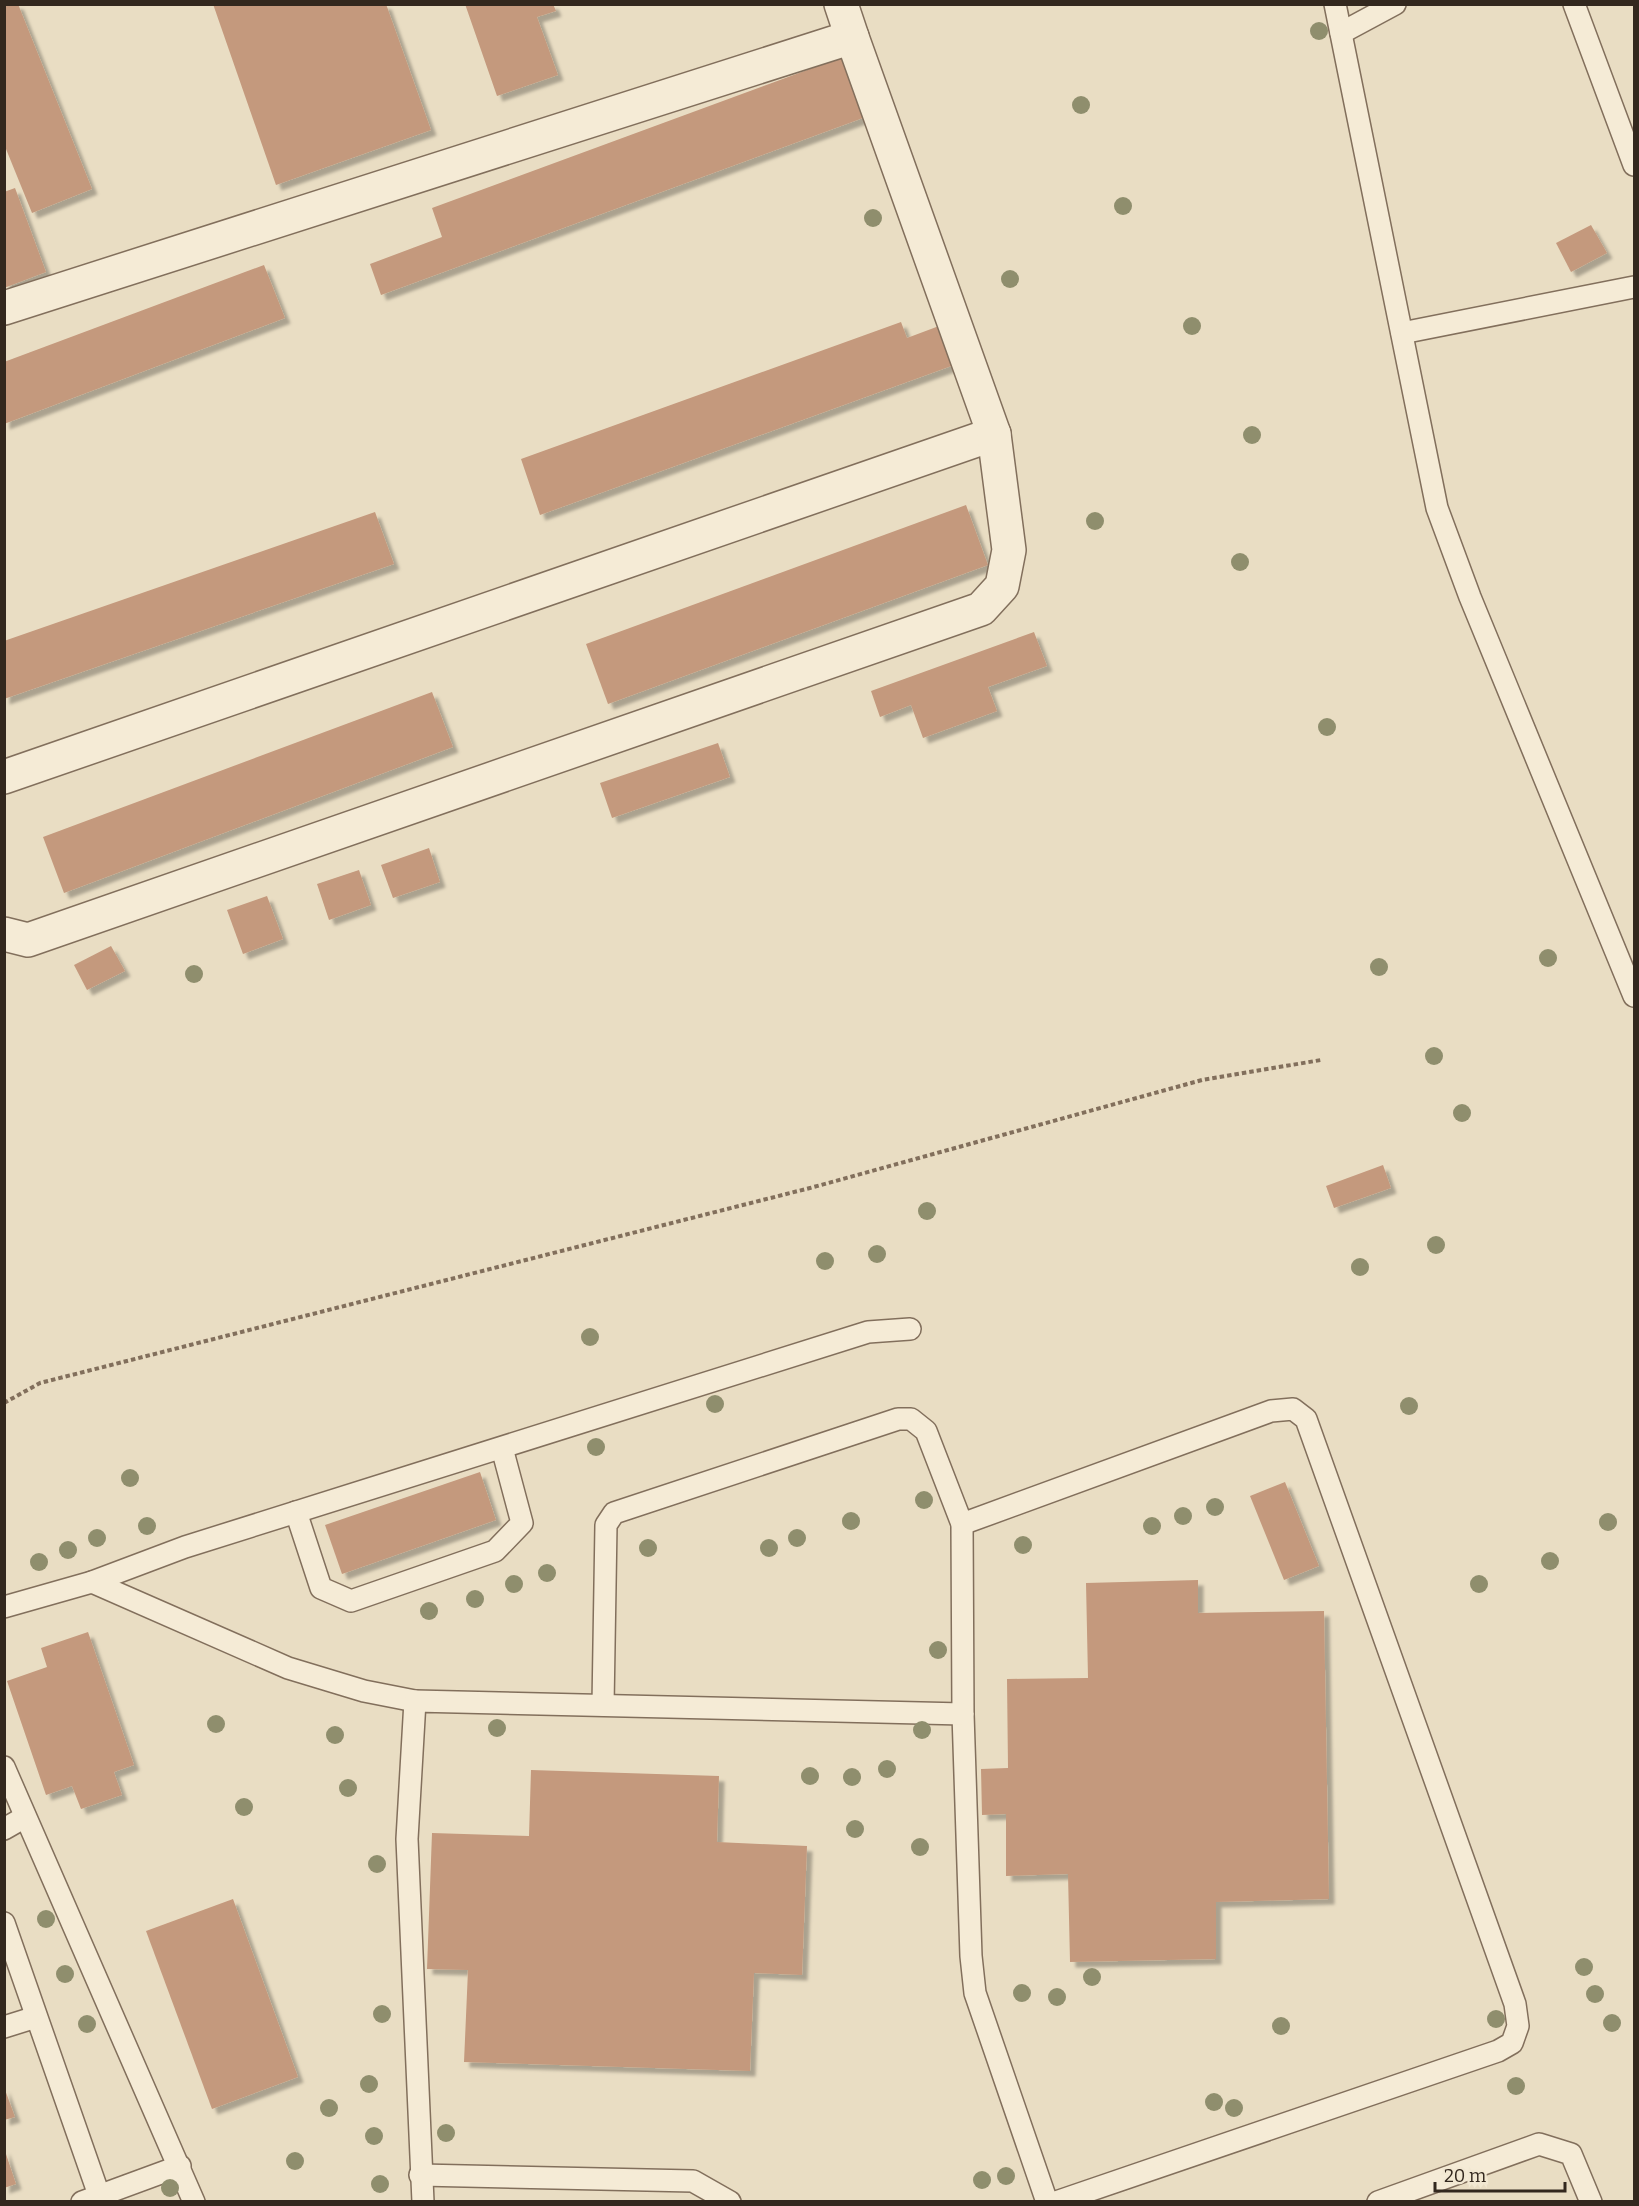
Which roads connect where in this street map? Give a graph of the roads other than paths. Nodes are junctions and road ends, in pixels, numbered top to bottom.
1 (841, 4) edge
2 (1335, 4) edge
3 (1395, 4) edge
4 (1574, 4) edge
5 (1341, 33) junction
6 (852, 37) junction
7 (1635, 165) edge
8 (1635, 287) edge
9 (4, 308) edge
10 (1402, 333) junction
11 (994, 434) junction
12 (4, 777) edge
13 (4, 934) edge
14 (1635, 996) edge
15 (910, 1329) dead end
16 (502, 1448) junction
17 (296, 1512) junction
18 (962, 1524) junction
19 (92, 1582) junction
20 (4, 1607) edge
21 (416, 1701) junction
22 (603, 1705) junction
23 (963, 1714) junction
24 (4, 1767) edge
25 (25, 1816) junction
26 (4, 1829) edge
27 (4, 1923) edge
28 (36, 2017) junction
29 (4, 2027) edge
30 (180, 2166) junction
31 (420, 2175) junction
32 (90, 2198) edge
33 (194, 2202) edge
34 (423, 2202) edge
35 (730, 2202) edge
36 (1047, 2202) edge
37 (1056, 2202) edge
38 (1378, 2202) edge
39 (1591, 2202) edge

1 - 6 street
2 - 5 lane
3 - 5 lane
4 - 7 lane
5 - 10 lane
6 - 9 street
6 - 11 street
8 - 10 lane
10 - 14 lane
11 - 12 street
11 - 13 street
15 - 16 lane
16 - 17 lane
16 - 17 lane
17 - 19 lane
18 - 22 lane
18 - 23 lane
18 - 37 lane
19 - 20 lane
19 - 21 lane
21 - 22 lane
21 - 31 lane
22 - 23 lane
23 - 36 lane
24 - 25 lane
25 - 26 lane
25 - 30 lane
27 - 28 lane
28 - 29 lane
28 - 32 lane
30 - 32 lane
30 - 33 lane
31 - 34 lane
31 - 35 lane
38 - 39 lane

